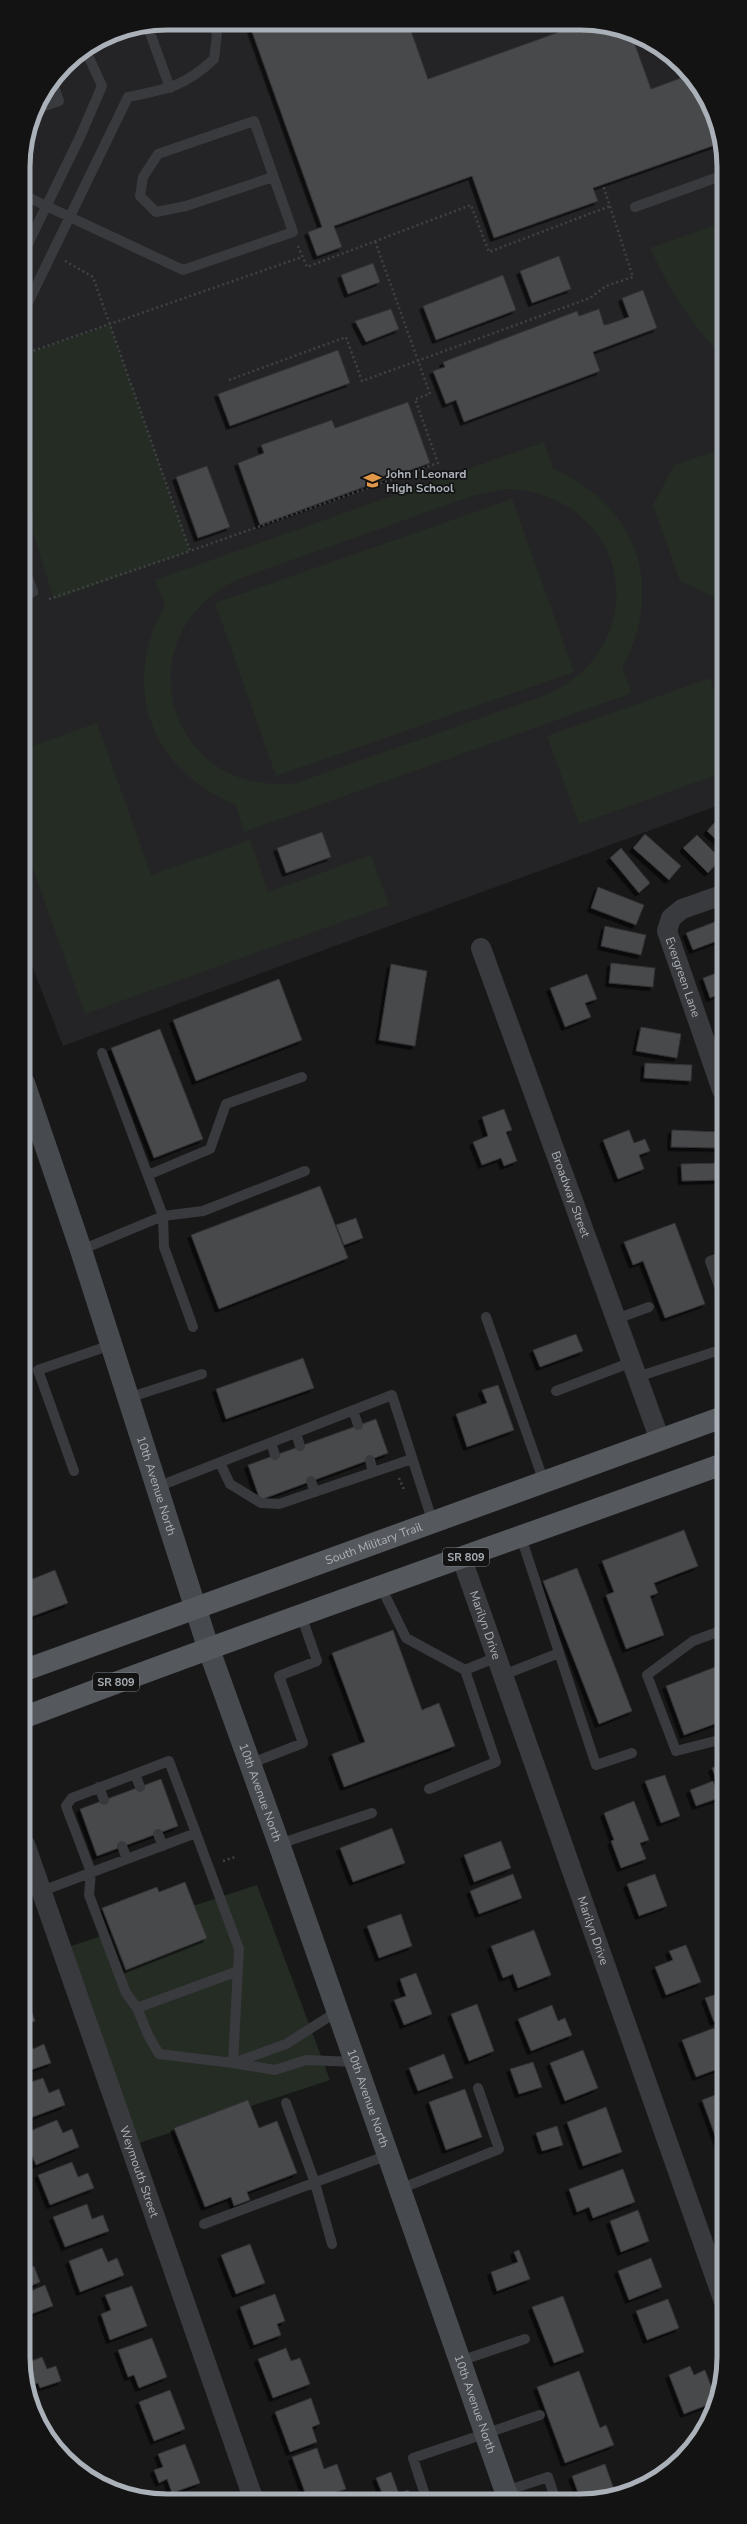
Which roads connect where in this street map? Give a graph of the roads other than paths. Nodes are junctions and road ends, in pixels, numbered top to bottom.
1 (216, 30) edge
2 (150, 31) edge
3 (88, 55) edge
4 (170, 88) junction
5 (55, 89) edge
6 (44, 106) edge
7 (273, 177) junction
8 (717, 177) edge
9 (30, 198) edge
10 (47, 205) junction
11 (635, 207) dead end
12 (71, 216) junction
13 (30, 240) edge
14 (30, 301) edge
15 (30, 583) edge
16 (30, 593) edge
17 (717, 896) edge
18 (481, 948) dead end
19 (102, 1053) dead end
20 (717, 1059) edge
21 (302, 1077) dead end
22 (30, 1101) edge
23 (305, 1171) dead end
24 (148, 1175) junction
25 (163, 1216) junction
26 (81, 1250) junction
27 (717, 1259) edge
28 (717, 1282) edge
29 (649, 1307) dead end
30 (486, 1317) dead end
31 (616, 1318) junction
32 (193, 1327) dead end
33 (111, 1345) junction
34 (714, 1352) dead end
35 (635, 1370) junction
36 (202, 1374) dead end
37 (556, 1391) dead end
38 (128, 1398) junction
39 (353, 1410) junction
40 (717, 1419) edge
41 (358, 1425) dead end
42 (296, 1433) junction
43 (660, 1440) junction
44 (270, 1443) junction
45 (300, 1446) dead end
46 (275, 1455) dead end
47 (412, 1459) junction
48 (370, 1460) dead end
49 (220, 1463) junction
50 (717, 1466) edge
51 (74, 1471) dead end
52 (373, 1472) junction
53 (312, 1481) dead end
54 (544, 1482) junction
55 (157, 1488) junction
56 (315, 1492) junction
57 (432, 1523) junction
58 (521, 1537) junction
59 (462, 1559) junction
60 (381, 1587) junction
61 (196, 1609) junction
62 (301, 1615) junction
63 (717, 1632) edge
64 (208, 1647) junction
65 (559, 1653) junction
66 (500, 1666) junction
67 (30, 1668) edge
68 (465, 1670) junction
69 (30, 1715) edge
70 (717, 1741) edge
71 (632, 1753) dead end
72 (249, 1764) junction
73 (135, 1774) junction
74 (140, 1786) dead end
75 (99, 1787) junction
76 (429, 1789) dead end
77 (104, 1800) dead end
78 (372, 1813) dead end
79 (196, 1833) junction
80 (158, 1834) dead end
81 (279, 1844) junction
82 (122, 1846) dead end
83 (163, 1846) junction
84 (30, 1858) edge
85 (127, 1859) junction
86 (91, 1872) junction
87 (42, 1891) junction
88 (238, 1971) junction
89 (137, 2008) junction
90 (338, 2011) junction
91 (355, 2062) junction
92 (233, 2063) junction
93 (478, 2088) dead end
94 (286, 2104) dead end
95 (388, 2155) junction
96 (315, 2183) junction
97 (400, 2189) junction
98 (204, 2224) dead end
99 (332, 2244) dead end
100 (717, 2282) edge
101 (525, 2339) dead end
102 (460, 2361) junction
103 (540, 2415) dead end
104 (486, 2434) junction
105 (252, 2494) edge
106 (425, 2494) edge
107 (507, 2494) edge
108 (509, 2494) edge
109 (554, 2494) edge

1 - 4 lane
2 - 4 lane
3 - 10 lane
4 - 12 lane
5 - 6 lane
7 - 7 lane
7 - 12 lane
8 - 11 lane
9 - 10 lane
10 - 12 lane
10 - 13 lane
12 - 14 lane
15 - 16 lane
17 - 20 street, Evergreen Lane
18 - 31 street, Broadway Street
19 - 24 lane
21 - 24 lane
22 - 26 street, 10th Avenue North
23 - 25 lane
24 - 25 lane
25 - 26 lane
25 - 32 lane
26 - 33 street, 10th Avenue North
27 - 28 lane
29 - 31 lane
30 - 54 lane
31 - 35 street, Broadway Street
33 - 38 street, 10th Avenue North
33 - 51 lane
34 - 35 lane
35 - 37 lane
35 - 43 street, Broadway Street
36 - 38 lane
38 - 55 street, 10th Avenue North
39 - 41 lane
39 - 42 lane
39 - 47 lane
40 - 43 main road, South Military Trail
42 - 44 lane
42 - 45 lane
43 - 54 main road, South Military Trail
44 - 46 lane
44 - 49 lane
47 - 52 lane
47 - 57 lane
48 - 52 lane
49 - 55 lane
49 - 56 lane
50 - 58 main road, SR 809
52 - 56 lane
53 - 56 lane
54 - 57 main road, South Military Trail
55 - 61 street, 10th Avenue North
57 - 61 main road, South Military Trail
58 - 59 main road, SR 809
58 - 65 lane
59 - 60 main road, SR 809
59 - 66 street, Marilyn Drive
60 - 62 main road, SR 809
60 - 68 lane
61 - 64 street, 10th Avenue North
61 - 67 main road, South Military Trail
62 - 64 main road, SR 809
62 - 72 lane
63 - 70 lane
64 - 69 main road, SR 809
64 - 72 street, 10th Avenue North
65 - 66 lane
65 - 71 lane
66 - 68 lane
66 - 100 street, Marilyn Drive
68 - 76 lane
72 - 81 street, 10th Avenue North
73 - 74 lane
73 - 75 lane
73 - 79 lane
75 - 77 lane
75 - 86 lane
78 - 81 lane
79 - 83 lane
79 - 88 lane
80 - 83 lane
81 - 90 street, 10th Avenue North
82 - 85 lane
83 - 85 lane
84 - 87 street, Weymouth Street
85 - 86 lane
86 - 87 lane
86 - 89 lane
87 - 105 street, Weymouth Street
88 - 89 lane
88 - 92 lane
89 - 92 lane
90 - 91 street, 10th Avenue North
90 - 92 lane
91 - 92 lane
91 - 95 street, 10th Avenue North
93 - 97 lane
94 - 96 lane
95 - 96 lane
95 - 97 street, 10th Avenue North
96 - 98 lane
96 - 99 lane
97 - 102 street, 10th Avenue North
101 - 102 lane
102 - 104 street, 10th Avenue North
103 - 104 lane
104 - 106 lane
104 - 107 street, 10th Avenue North
108 - 109 lane

